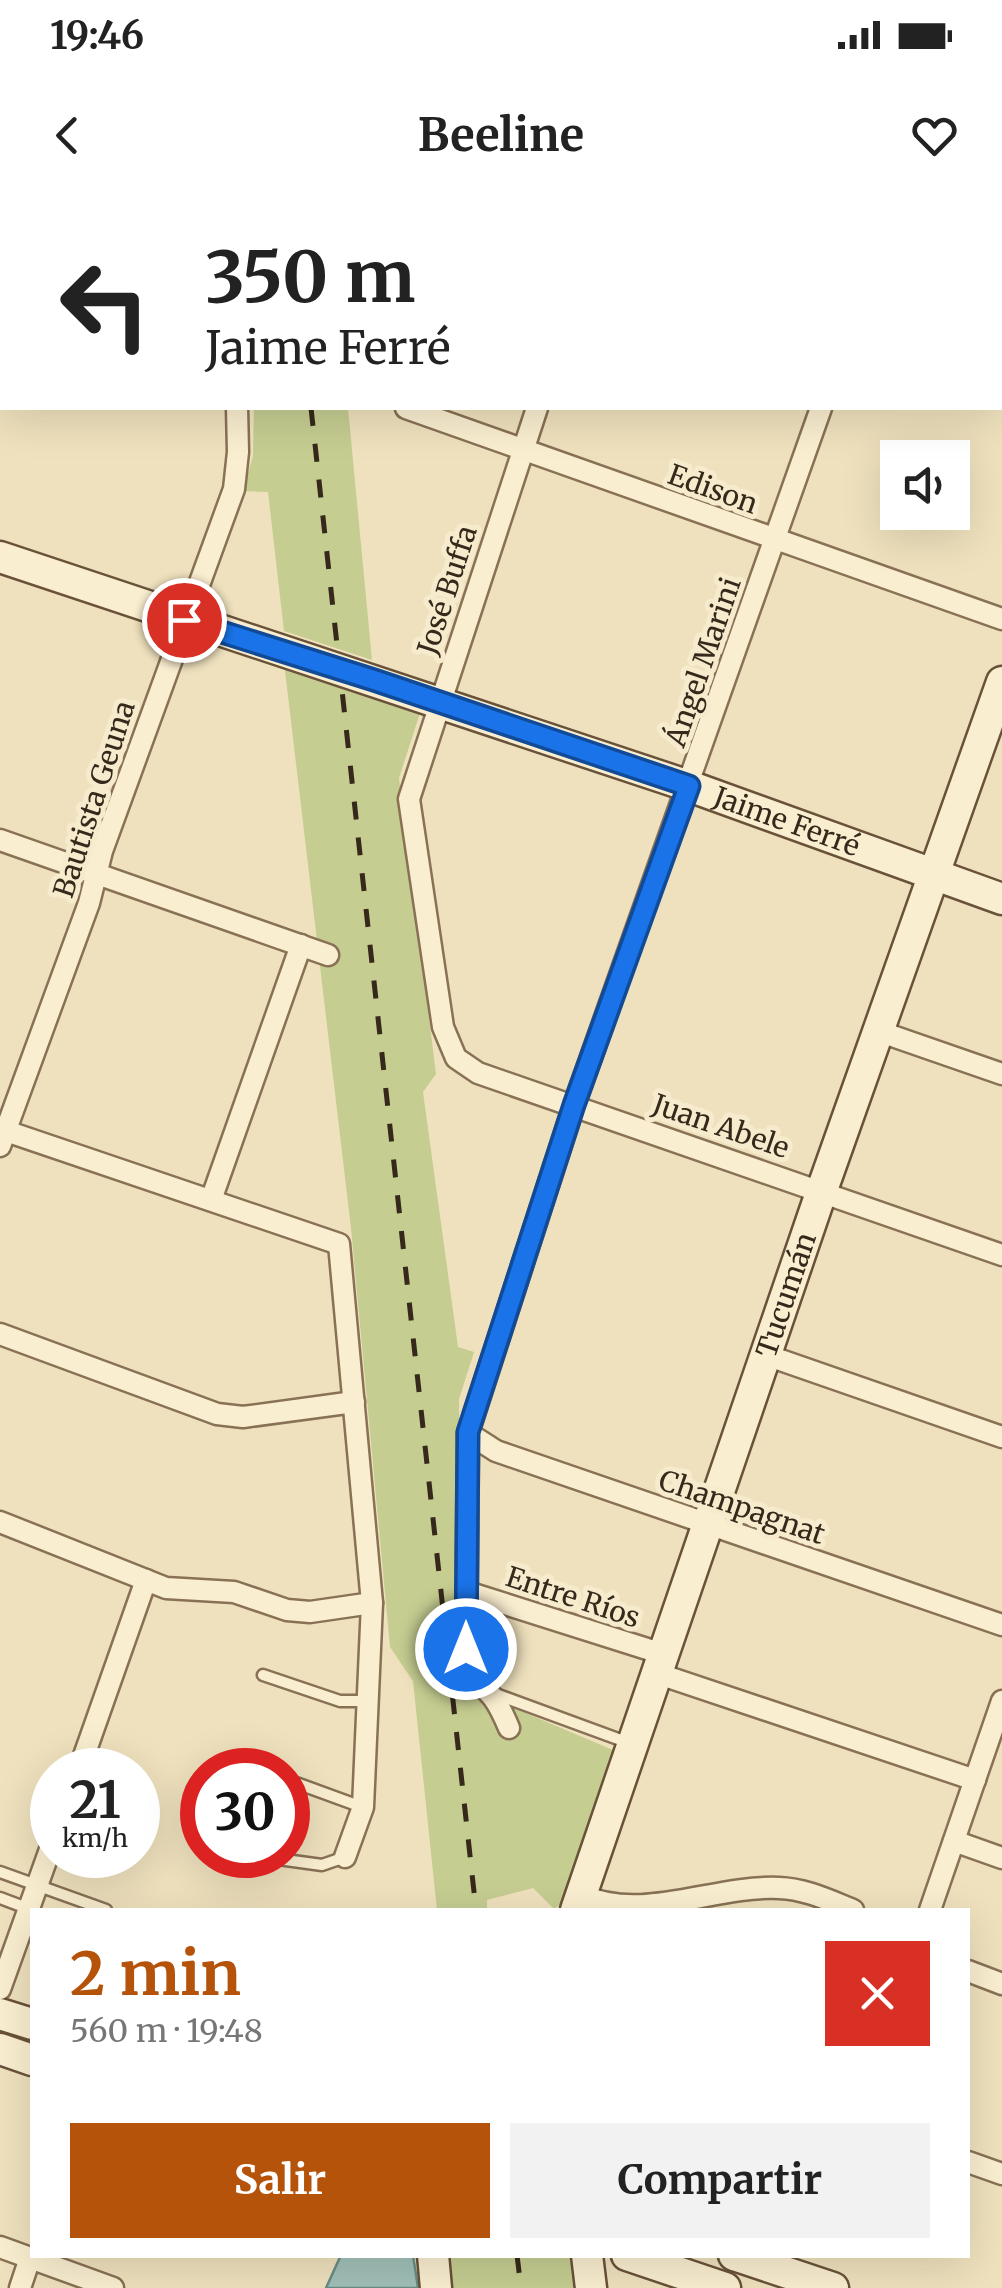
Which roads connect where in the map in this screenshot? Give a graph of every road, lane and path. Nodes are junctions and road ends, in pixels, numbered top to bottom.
1 (236, 410) edge
2 (412, 410) edge
3 (536, 410) edge
4 (820, 410) edge
5 (522, 449) junction
6 (775, 540) junction
7 (0, 557) edge
8 (1002, 619) edge
9 (184, 620) junction
10 (1002, 682) edge
11 (440, 701) junction
12 (689, 786) junction
13 (0, 840) edge
14 (96, 872) junction
15 (933, 876) junction
16 (1002, 899) edge
17 (301, 945) junction
18 (328, 955) dead end
19 (442, 1027) joint
20 (878, 1031) junction
21 (1002, 1074) edge
22 (574, 1105) junction
23 (2, 1136) edge
24 (822, 1190) junction
25 (211, 1200) junction
26 (1002, 1255) edge
27 (0, 1334) edge
28 (766, 1355) junction
29 (354, 1402) junction
30 (468, 1432) junction
31 (1002, 1436) edge
32 (0, 1522) edge
33 (708, 1524) junction
34 (146, 1580) junction
35 (466, 1592) junction
36 (372, 1604) junction
37 (1002, 1625) edge
38 (659, 1664) junction
39 (263, 1675) dead end
40 (489, 1692) junction
41 (368, 1701) junction
42 (1002, 1701) edge
43 (509, 1728) dead end
44 (630, 1744) junction
45 (87, 1748) edge
46 (975, 1780) junction
47 (310, 1788) edge
48 (363, 1807) junction
49 (954, 1840) junction
50 (345, 1856) joint
51 (1002, 1858) edge
52 (310, 1863) edge
53 (0, 1872) edge
54 (41, 1878) edge
55 (38, 1886) junction
56 (0, 1898) edge
57 (579, 1903) edge
58 (32, 1908) edge
59 (100, 1908) edge
60 (847, 1908) edge
61 (931, 1908) edge
62 (30, 1910) edge
63 (30, 1913) edge
64 (970, 1972) edge
65 (1002, 1984) edge
66 (0, 1989) edge
67 (0, 2014) edge
68 (30, 2023) edge
69 (0, 2049) edge
70 (30, 2059) edge
71 (970, 2163) edge
72 (1002, 2174) edge
73 (0, 2247) edge
74 (30, 2258) junction
75 (433, 2258) edge
76 (588, 2258) edge
77 (636, 2258) edge
78 (745, 2258) edge
79 (813, 2277) edge
80 (20, 2288) edge
81 (113, 2288) edge
82 (436, 2288) edge
83 (591, 2288) edge
84 (724, 2288) edge

1 - 9 street, Bautista Geuna
2 - 5 street, Edison
3 - 5 street, José Buffa
4 - 6 street, Ángel Marini
5 - 6 street, Edison
5 - 11 street, José Buffa
6 - 8 street, Edison
6 - 12 street, Ángel Marini
7 - 9 street, Jaime Ferré
9 - 11 street, Jaime Ferré
9 - 14 street, Bautista Geuna
10 - 15 street, Tucumán
11 - 12 street, Jaime Ferré
11 - 19 street, José Buffa
12 - 15 street, Jaime Ferré
12 - 22 street, Ángel Marini
13 - 14 street
14 - 17 street
14 - 23 street, Bautista Geuna
15 - 16 street, Jaime Ferré
15 - 20 street, Tucumán
17 - 18 street
17 - 25 street
19 - 22 street, Juan Abele
20 - 21 street
20 - 24 street, Tucumán
22 - 24 street, Juan Abele
22 - 30 street, Ángel Marini
23 - 25 street
24 - 26 street, Juan Abele
24 - 28 street, Tucumán
25 - 29 street
27 - 29 street
28 - 31 street
28 - 33 street, Tucumán
29 - 36 street
30 - 33 street, Champagnat
30 - 35 street, Ángel Marini
32 - 34 street
33 - 37 street, Champagnat
33 - 38 street, Tucumán
34 - 36 street
34 - 45 street
35 - 38 street, Entre Ríos
35 - 40 street, Ángel Marini
36 - 41 street
38 - 44 street, Tucumán
38 - 46 street, Entre Ríos
39 - 41 lane
40 - 43 street, Ángel Marini
40 - 44 lane
41 - 48 street
42 - 46 street
44 - 57 street, Tucumán
46 - 49 street
47 - 48 lane
48 - 50 street
49 - 51 street
49 - 61 street
50 - 52 lane
53 - 55 lane
54 - 55 street
55 - 58 street
55 - 59 lane
56 - 62 lane
57 - 60 street
63 - 66 street
64 - 65 street
67 - 68 street
69 - 70 street
71 - 72 street
73 - 74 street
74 - 80 street
74 - 81 street
75 - 82 street
76 - 83 street
77 - 84 street
78 - 79 street

